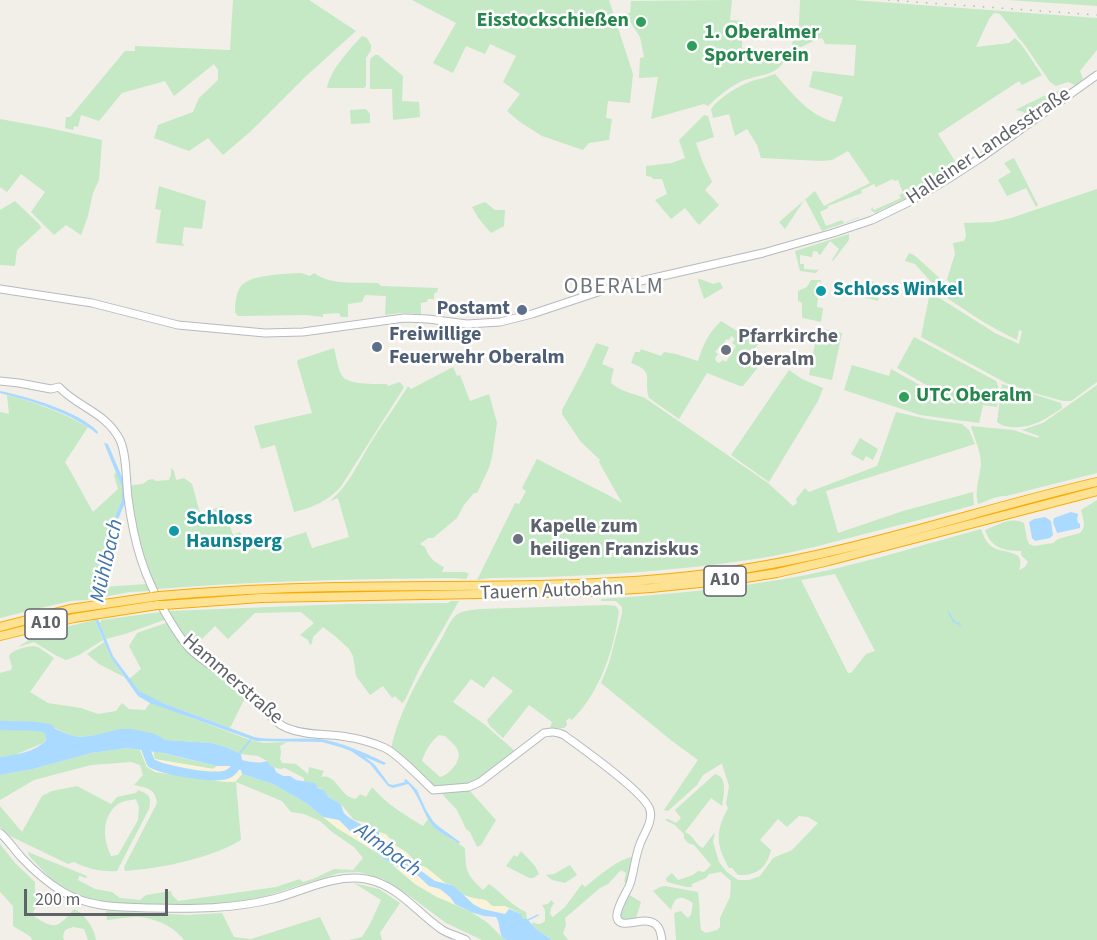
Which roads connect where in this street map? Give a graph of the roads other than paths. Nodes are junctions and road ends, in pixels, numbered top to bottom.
1 (1097, 75) edge
2 (0, 289) edge
3 (0, 381) edge
4 (1097, 482) edge
5 (1097, 491) edge
6 (984, 515) junction
7 (467, 590) junction
8 (95, 609) junction
9 (0, 627) edge
10 (0, 636) edge
11 (0, 833) edge
12 (466, 940) edge
13 (662, 940) edge

1 - 2 main road, Halleiner Landesstraße
3 - 13 main road, Hammerstraße
4 - 6 highway, Tauern Autobahn / A10
5 - 6 highway, Tauern Autobahn / A10
6 - 7 highway, Tauern Autobahn / A10
7 - 8 highway, Tauern Autobahn / A10
7 - 8 highway, Tauern Autobahn / A10
8 - 9 highway, Tauern Autobahn / A10
8 - 10 highway, Tauern Autobahn / A10
11 - 12 main road

